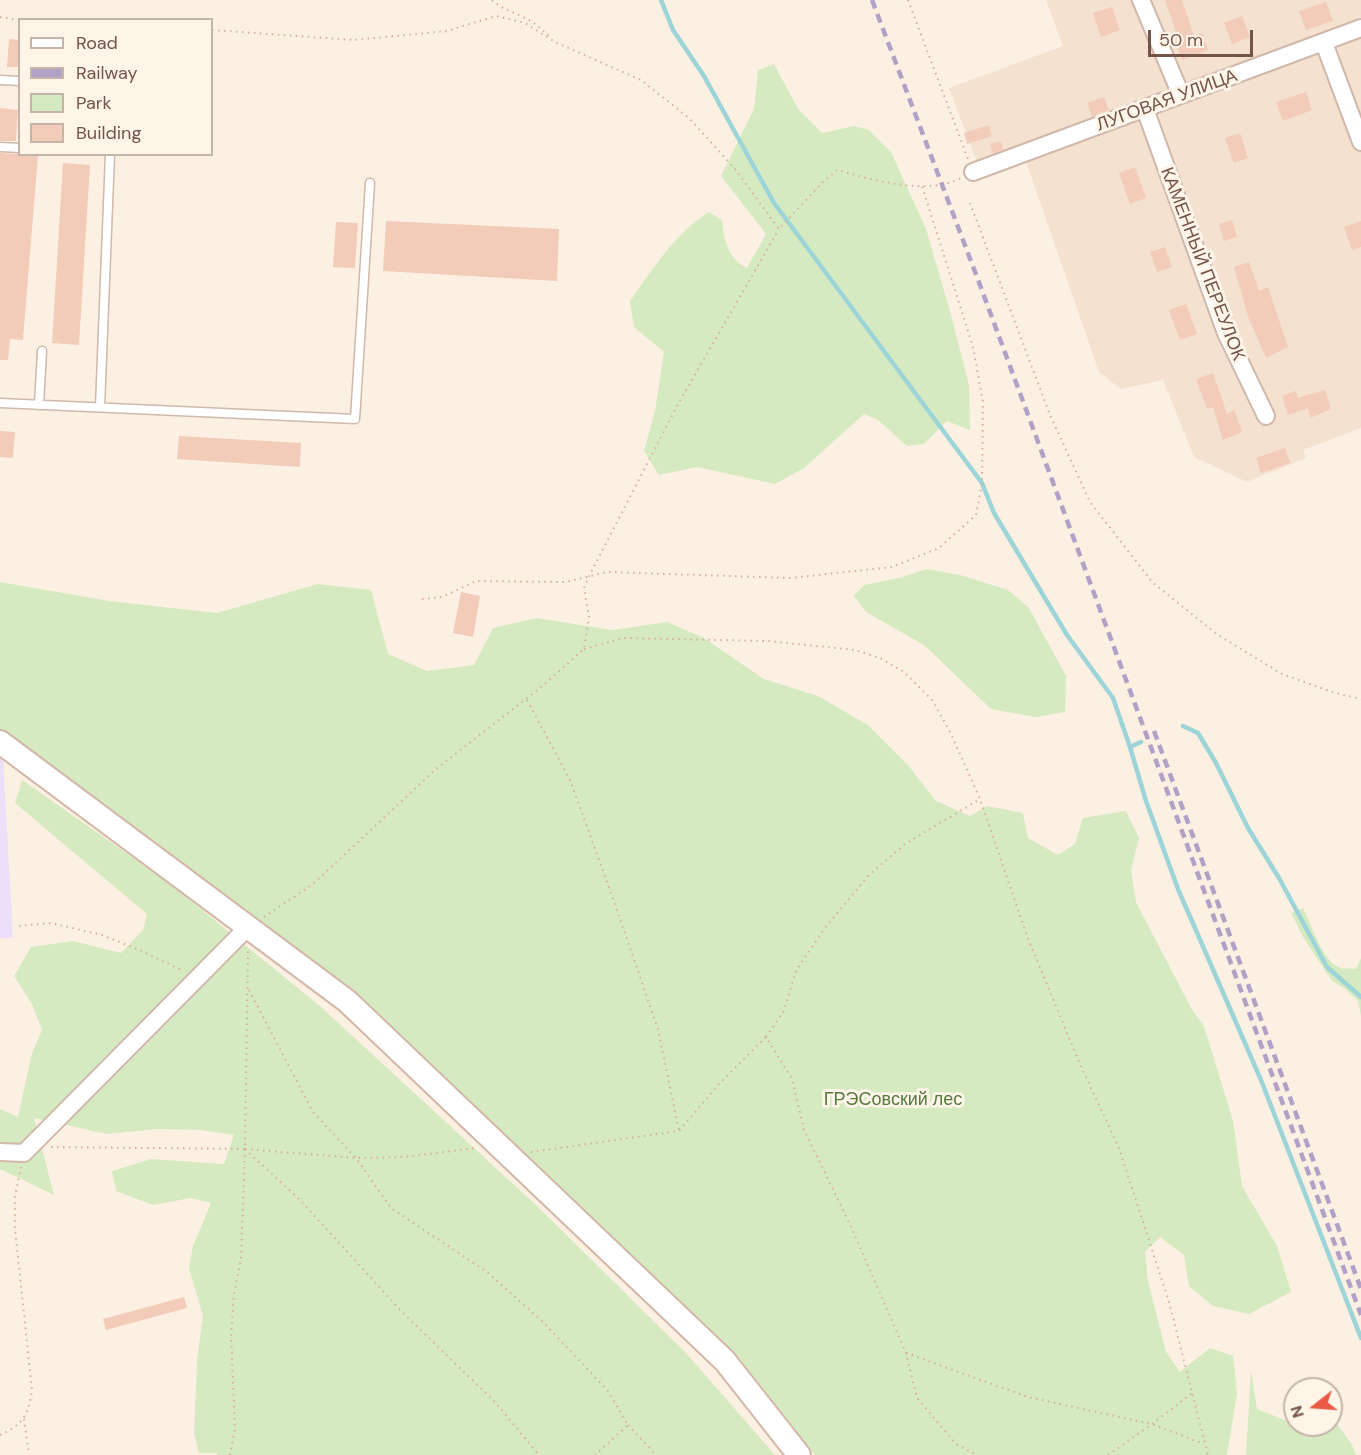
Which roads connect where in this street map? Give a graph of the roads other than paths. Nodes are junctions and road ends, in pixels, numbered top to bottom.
1 (1141, 0) edge
2 (1361, 28) edge
3 (1324, 43) junction
4 (0, 80) edge
5 (18, 81) edge
6 (1181, 95) junction
7 (1145, 110) junction
8 (1361, 142) edge
9 (0, 147) edge
10 (18, 148) edge
11 (110, 156) edge
12 (973, 172) road end
13 (370, 183) dead end
14 (42, 351) dead end
15 (0, 403) edge
16 (39, 405) junction
17 (100, 407) junction
18 (1266, 416) dead end
19 (0, 742) edge
20 (248, 927) junction
21 (0, 1152) edge
22 (799, 1455) edge

1 - 6 street
2 - 3 street, ЛУГОВАЯ УЛИЦА
3 - 6 street, ЛУГОВАЯ УЛИЦА
3 - 8 street
4 - 5 lane
6 - 7 street, ЛУГОВАЯ УЛИЦА
7 - 12 street, ЛУГОВАЯ УЛИЦА
7 - 18 street, КАМЕННЫЙ ПЕРЕУЛОК
9 - 10 lane
11 - 17 lane
13 - 17 lane
14 - 16 lane
15 - 16 lane
16 - 17 lane
19 - 20 main road
20 - 21 street
20 - 22 main road

